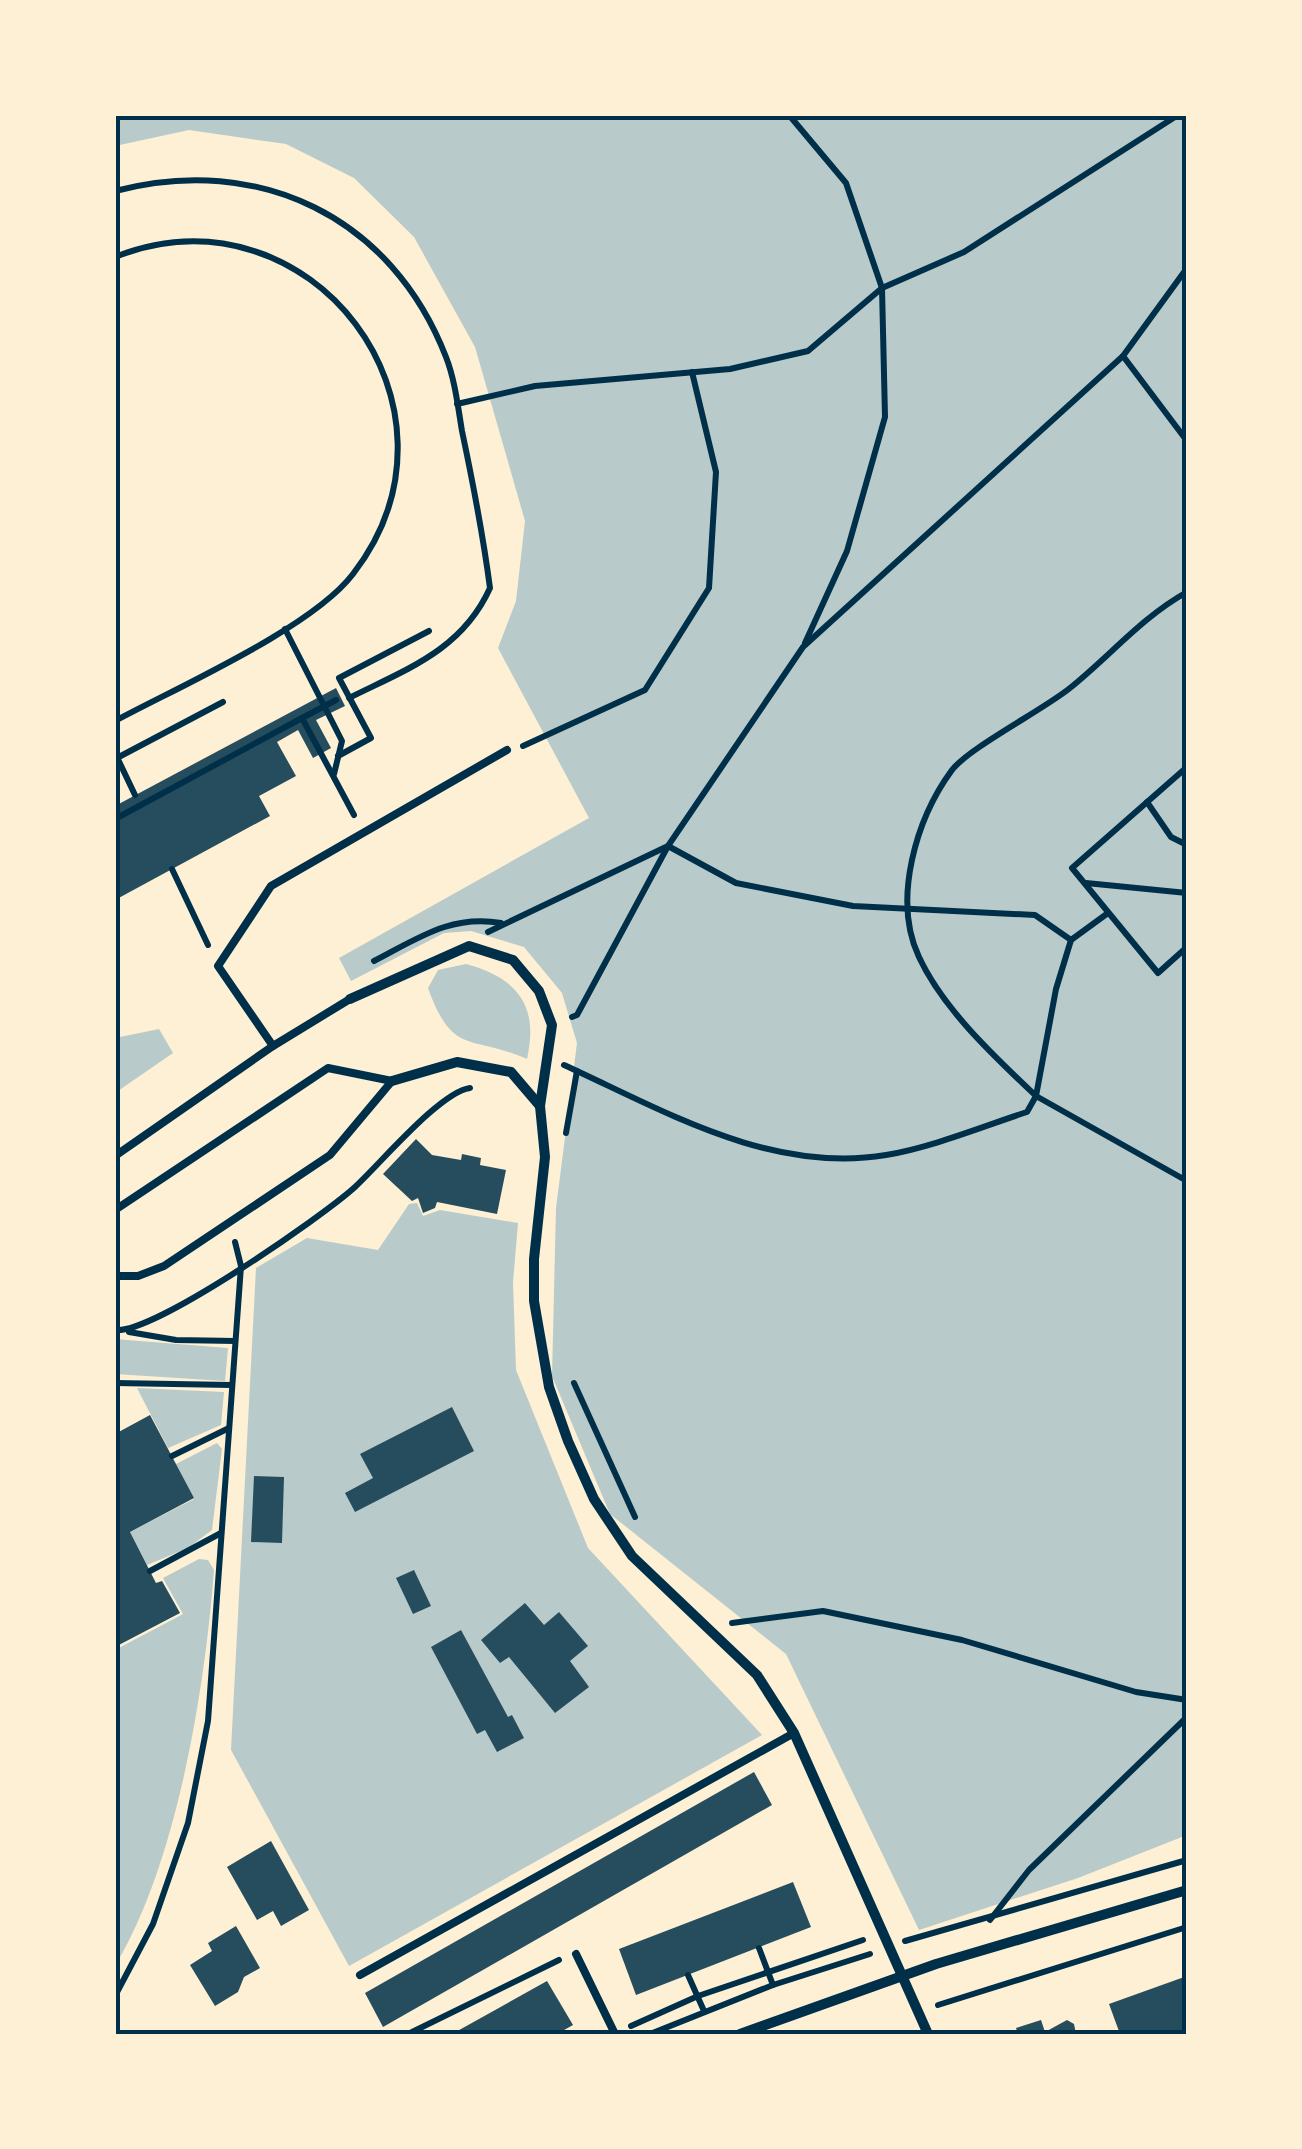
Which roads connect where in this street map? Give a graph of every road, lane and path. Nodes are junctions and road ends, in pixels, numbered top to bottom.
1 (789, 115) edge
2 (1178, 115) edge
3 (115, 190) edge
4 (115, 258) edge
5 (1187, 268) edge
6 (882, 288) junction
7 (1123, 356) junction
8 (692, 372) junction
9 (457, 404) junction
10 (1187, 441) edge
11 (1187, 592) edge
12 (285, 629) junction
13 (429, 632) dead end
14 (803, 647) junction
15 (349, 698) junction
16 (336, 700) dead end
17 (223, 702) dead end
18 (302, 718) junction
19 (115, 721) edge
20 (507, 750) joint
21 (338, 756) junction
22 (116, 757) edge
23 (1187, 767) edge
24 (334, 775) junction
25 (136, 795) dead end
26 (1147, 802) junction
27 (115, 819) edge
28 (364, 832) junction
29 (1187, 845) edge
30 (668, 846) junction
31 (172, 869) dead end
32 (1085, 883) junction
33 (1187, 893) edge
34 (909, 907) junction
35 (1108, 913) junction
36 (1072, 940) junction
37 (469, 946) junction
38 (1187, 946) edge
39 (218, 966) junction
40 (350, 999) joint
41 (552, 1025) junction
42 (273, 1046) junction
43 (550, 1059) junction
44 (577, 1071) junction
45 (392, 1082) junction
46 (480, 1088) dead end
47 (1036, 1096) junction
48 (540, 1106) junction
49 (115, 1156) edge
50 (545, 1156) junction
51 (1187, 1181) edge
52 (115, 1210) edge
53 (226, 1225) junction
54 (241, 1266) junction
55 (116, 1275) edge
56 (115, 1330) edge
57 (128, 1332) junction
58 (235, 1341) junction
59 (566, 1370) dead end
60 (115, 1384) edge
61 (232, 1385) junction
62 (229, 1428) junction
63 (172, 1456) dead end
64 (222, 1532) junction
65 (643, 1535) dead end
66 (150, 1571) dead end
67 (720, 1612) dead end
68 (732, 1623) junction
69 (706, 1628) junction
70 (746, 1636) dead end
71 (1187, 1700) edge
72 (1187, 1716) edge
73 (794, 1733) junction
74 (1187, 1860) edge
75 (1187, 1890) edge
76 (989, 1921) junction
77 (904, 1923) dead end
78 (1187, 1927) edge
79 (912, 1939) junction
80 (759, 1948) dead end
81 (887, 1948) junction
82 (576, 1954) joint
83 (769, 1972) junction
84 (688, 1975) dead end
85 (360, 1976) dead end
86 (900, 1976) junction
87 (774, 1985) junction
88 (115, 1996) edge
89 (698, 1996) junction
90 (704, 2011) junction
91 (940, 2020) dead end
92 (615, 2033) edge
93 (408, 2034) edge
94 (650, 2034) edge
95 (740, 2034) edge
96 (928, 2034) edge

1 - 6 path
2 - 6 path
3 - 9 path
4 - 12 path
5 - 7 path
6 - 8 path
6 - 14 path
7 - 10 path
7 - 14 path
8 - 9 path
8 - 20 path
9 - 15 path
11 - 34 path
12 - 19 path
12 - 21 path
13 - 15 path
14 - 30 path
15 - 21 path
16 - 18 path
17 - 22 path
18 - 24 path
18 - 27 path
20 - 28 lane
21 - 24 path
22 - 25 path
23 - 26 path
24 - 28 path
26 - 29 path
26 - 32 path
28 - 39 lane
30 - 34 path
30 - 37 path
30 - 41 path
31 - 39 path
32 - 33 path
32 - 35 path
34 - 36 path
34 - 47 path
35 - 36 path
35 - 38 path
36 - 47 path
37 - 40 street
37 - 41 street
39 - 42 lane
40 - 42 lane
41 - 43 street
42 - 49 lane
43 - 44 path
43 - 48 street
44 - 47 path
44 - 50 path
45 - 48 street
45 - 52 lane
45 - 53 lane
46 - 54 path
47 - 51 path
48 - 50 street
50 - 69 street
53 - 54 path
53 - 55 lane
54 - 57 path
54 - 58 path
56 - 57 path
57 - 58 path
58 - 61 path
59 - 65 path
60 - 61 path
61 - 62 path
62 - 63 path
62 - 64 path
64 - 66 path
64 - 88 path
67 - 68 path
68 - 69 path
68 - 70 path
68 - 71 path
69 - 73 street
72 - 76 path
73 - 81 street
73 - 85 lane
74 - 76 path
75 - 86 street
76 - 79 path
77 - 79 path
78 - 91 path
79 - 81 path
80 - 83 path
81 - 83 path
81 - 86 street
81 - 87 path
82 - 92 lane
82 - 93 path
83 - 87 path
83 - 89 path
84 - 89 path
86 - 95 street
86 - 96 street
87 - 90 path
89 - 90 path
89 - 92 path
90 - 94 path

